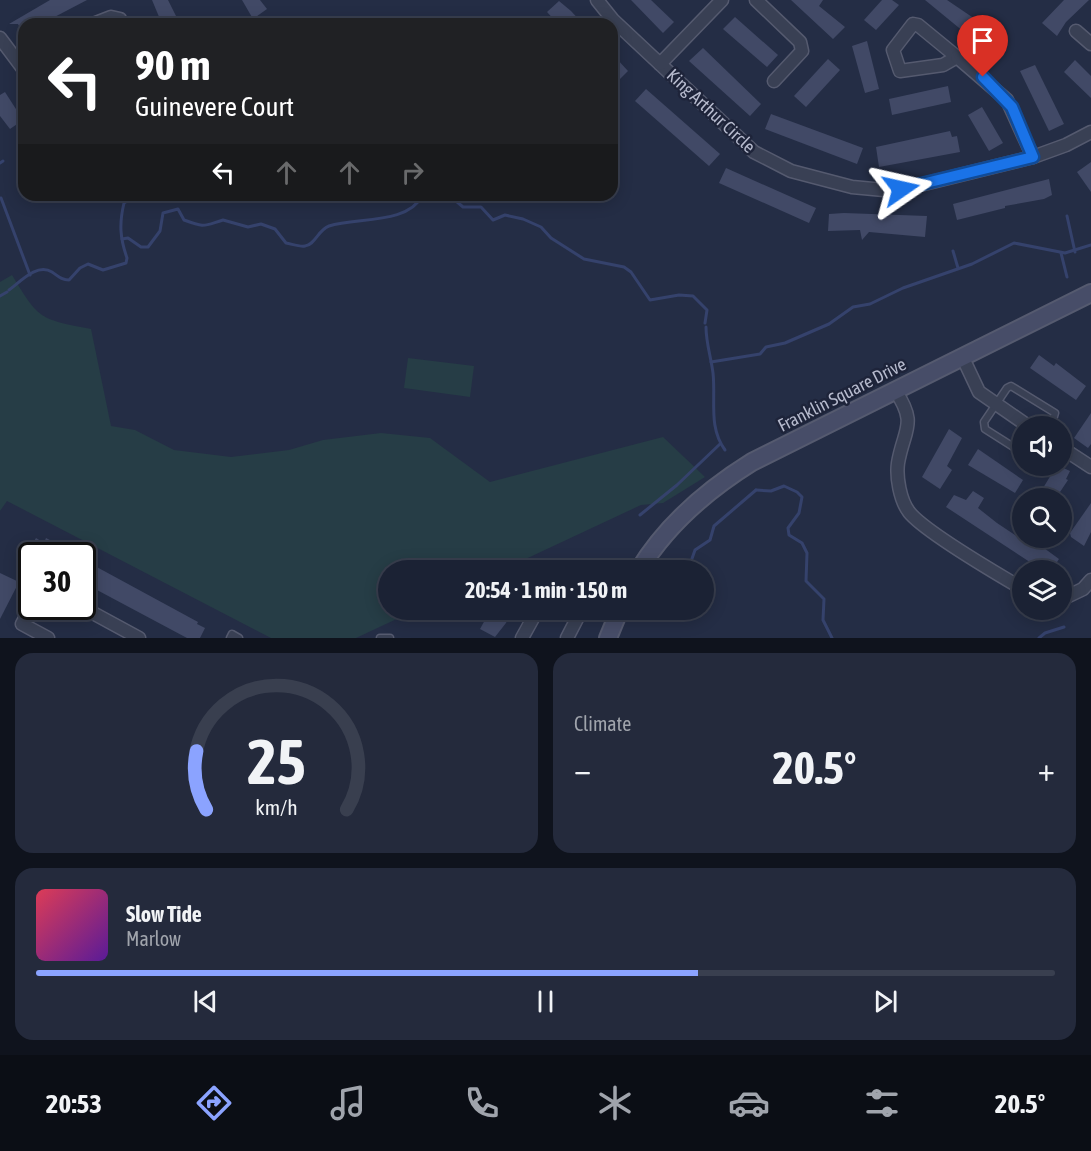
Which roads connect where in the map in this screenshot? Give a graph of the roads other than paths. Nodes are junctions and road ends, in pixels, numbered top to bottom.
1 (597, 0) edge
2 (722, 0) edge
3 (756, 0) edge
4 (611, 18) edge
5 (618, 25) edge
6 (1076, 30) dead end
7 (0, 39) edge
8 (1091, 44) edge
9 (957, 57) junction
10 (18, 59) edge
11 (660, 64) junction
12 (774, 81) dead end
13 (1091, 132) edge
14 (1033, 157) junction
15 (1091, 292) edge
16 (962, 356) junction
17 (895, 390) junction
18 (994, 404) junction
19 (1013, 416) edge
20 (1054, 416) edge
21 (1012, 446) edge
22 (1072, 455) edge
23 (1091, 467) edge
24 (647, 560) edge
25 (1091, 580) edge
26 (1012, 582) edge
27 (1072, 594) edge
28 (96, 615) edge
29 (24, 620) edge
30 (531, 620) edge
31 (576, 620) edge
32 (615, 620) edge
33 (48, 638) edge
34 (139, 638) edge
35 (230, 638) edge
36 (239, 638) edge
37 (380, 638) edge
38 (390, 638) edge
39 (522, 638) edge
40 (567, 638) edge
41 (609, 638) edge

1 - 4 street, King Arthur Circle
2 - 11 street
3 - 12 street
5 - 11 street, King Arthur Circle
6 - 8 street
7 - 10 street
9 - 9 street
9 - 14 street
11 - 14 street, King Arthur Circle
13 - 14 street, King Arthur Circle
15 - 16 street, Franklin Square Drive
16 - 17 street, Franklin Square Drive
16 - 18 street
17 - 24 street, Franklin Square Drive
17 - 26 street
18 - 19 street
18 - 20 lane
18 - 21 lane
22 - 23 street
25 - 27 street
28 - 34 street
29 - 33 street
30 - 39 street
31 - 40 street
32 - 41 street
35 - 36 lane
37 - 38 lane

